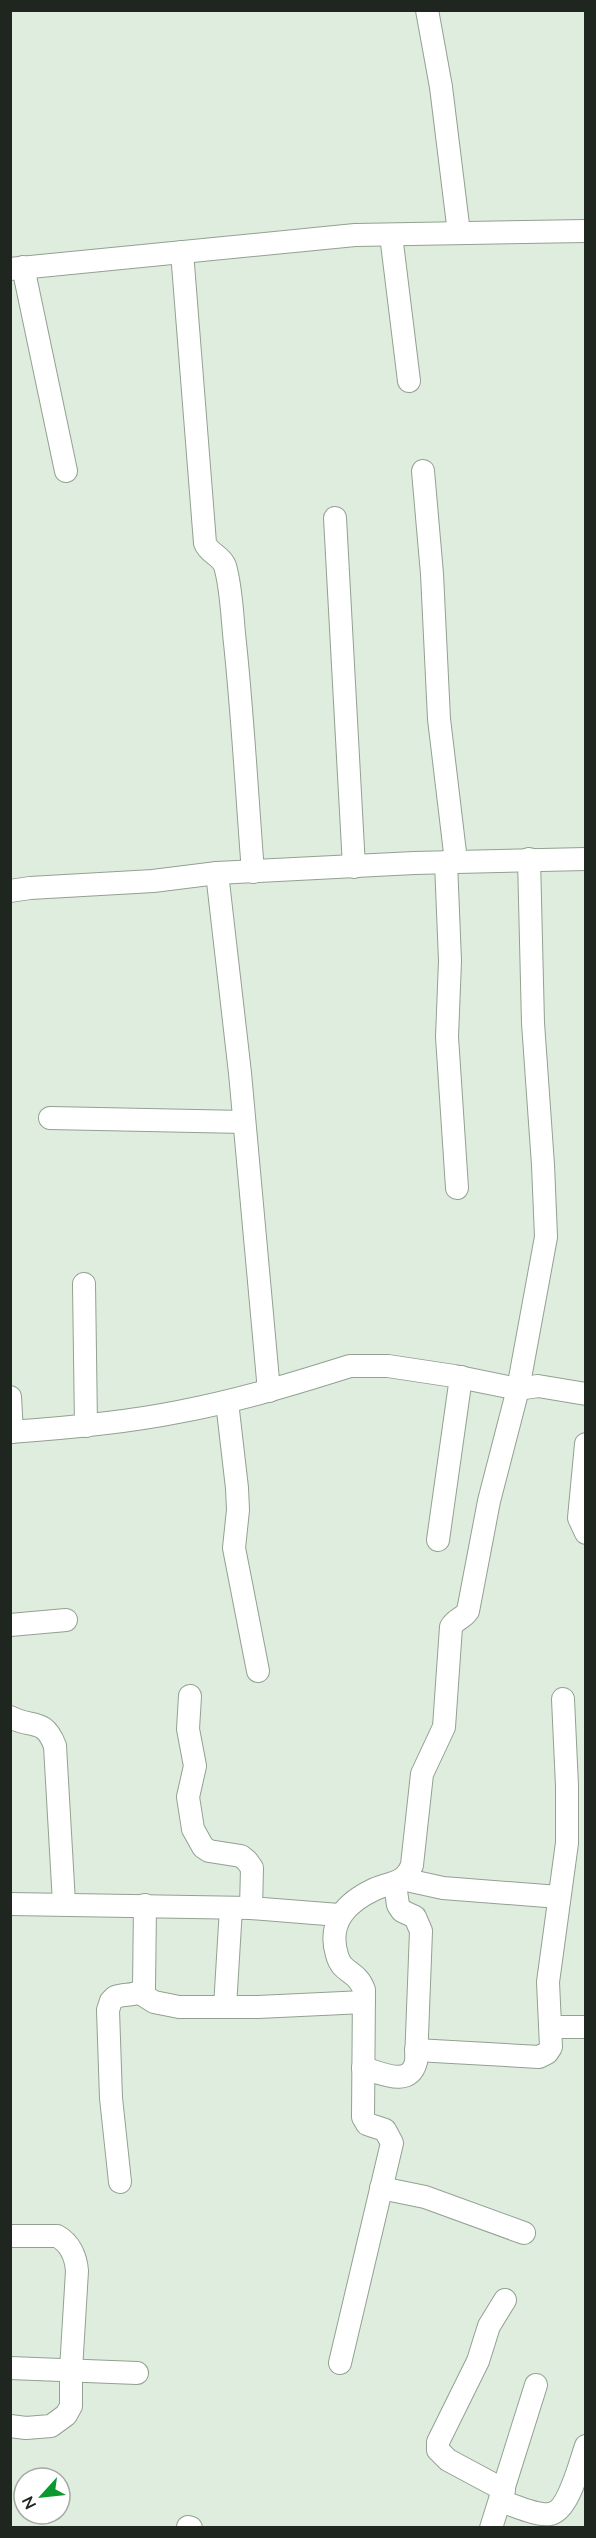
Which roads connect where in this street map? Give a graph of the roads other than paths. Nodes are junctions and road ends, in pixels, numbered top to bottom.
1 (428, 10) edge
2 (585, 231) edge
3 (459, 234) junction
4 (391, 235) junction
5 (182, 252) junction
6 (17, 268) edge
7 (409, 381) dead end
8 (66, 471) dead end
9 (423, 471) dead end
10 (335, 518) dead end
11 (585, 859) edge
12 (529, 860) junction
13 (451, 861) junction
14 (354, 867) junction
15 (252, 872) junction
16 (217, 873) junction
17 (10, 891) edge
18 (50, 1118) dead end
19 (244, 1122) junction
20 (457, 1188) dead end
21 (84, 1284) dead end
22 (461, 1377) junction
23 (518, 1389) junction
24 (269, 1391) junction
25 (585, 1394) edge
26 (10, 1397) edge
27 (227, 1402) junction
28 (87, 1426) junction
29 (11, 1432) edge
30 (585, 1444) edge
31 (585, 1533) edge
32 (438, 1540) dead end
33 (66, 1620) dead end
34 (10, 1625) edge
35 (258, 1671) dead end
36 (190, 1696) dead end
37 (563, 1699) dead end
38 (10, 1717) edge
39 (399, 1881) junction
40 (559, 1897) junction
41 (64, 1903) junction
42 (10, 1904) edge
43 (145, 1905) junction
44 (241, 1908) junction
45 (339, 1915) junction
46 (140, 1993) junction
47 (364, 2002) junction
48 (225, 2007) junction
49 (550, 2027) junction
50 (585, 2027) edge
51 (416, 2050) junction
52 (363, 2068) junction
53 (120, 2182) dead end
54 (381, 2188) junction
55 (524, 2233) dead end
56 (10, 2236) edge
57 (505, 2300) dead end
58 (340, 2363) dead end
59 (10, 2368) edge
60 (71, 2370) junction
61 (137, 2373) dead end
62 (536, 2385) dead end
63 (10, 2426) edge
64 (585, 2446) edge
65 (502, 2495) junction
66 (491, 2528) edge

1 - 3 street
2 - 3 street
3 - 4 street
4 - 5 street
4 - 7 street
5 - 6 street
5 - 15 street
6 - 8 street
9 - 13 street
10 - 14 street
11 - 12 street
12 - 13 street
12 - 23 street
13 - 14 street
13 - 20 street
14 - 15 street
15 - 16 street
16 - 17 street
16 - 19 street
18 - 19 street
19 - 24 street
21 - 28 street
22 - 23 street
22 - 24 street
22 - 32 street
23 - 25 street
23 - 39 street
24 - 27 street
26 - 29 street
27 - 28 street
27 - 35 street
28 - 29 street
30 - 31 street
33 - 34 street
36 - 44 street
37 - 40 street
38 - 41 street
39 - 40 street
39 - 45 street
39 - 51 street
40 - 49 street
41 - 42 street
41 - 43 street
43 - 44 street
43 - 46 street
44 - 45 street
44 - 48 street
45 - 47 street
46 - 48 street
46 - 53 street
47 - 48 street
47 - 52 street
49 - 50 street
49 - 51 street
51 - 52 street
52 - 54 street
54 - 55 street
54 - 58 street
56 - 60 street
57 - 65 street
59 - 60 street
60 - 61 street
60 - 63 street
62 - 65 street
64 - 65 street
65 - 66 street

